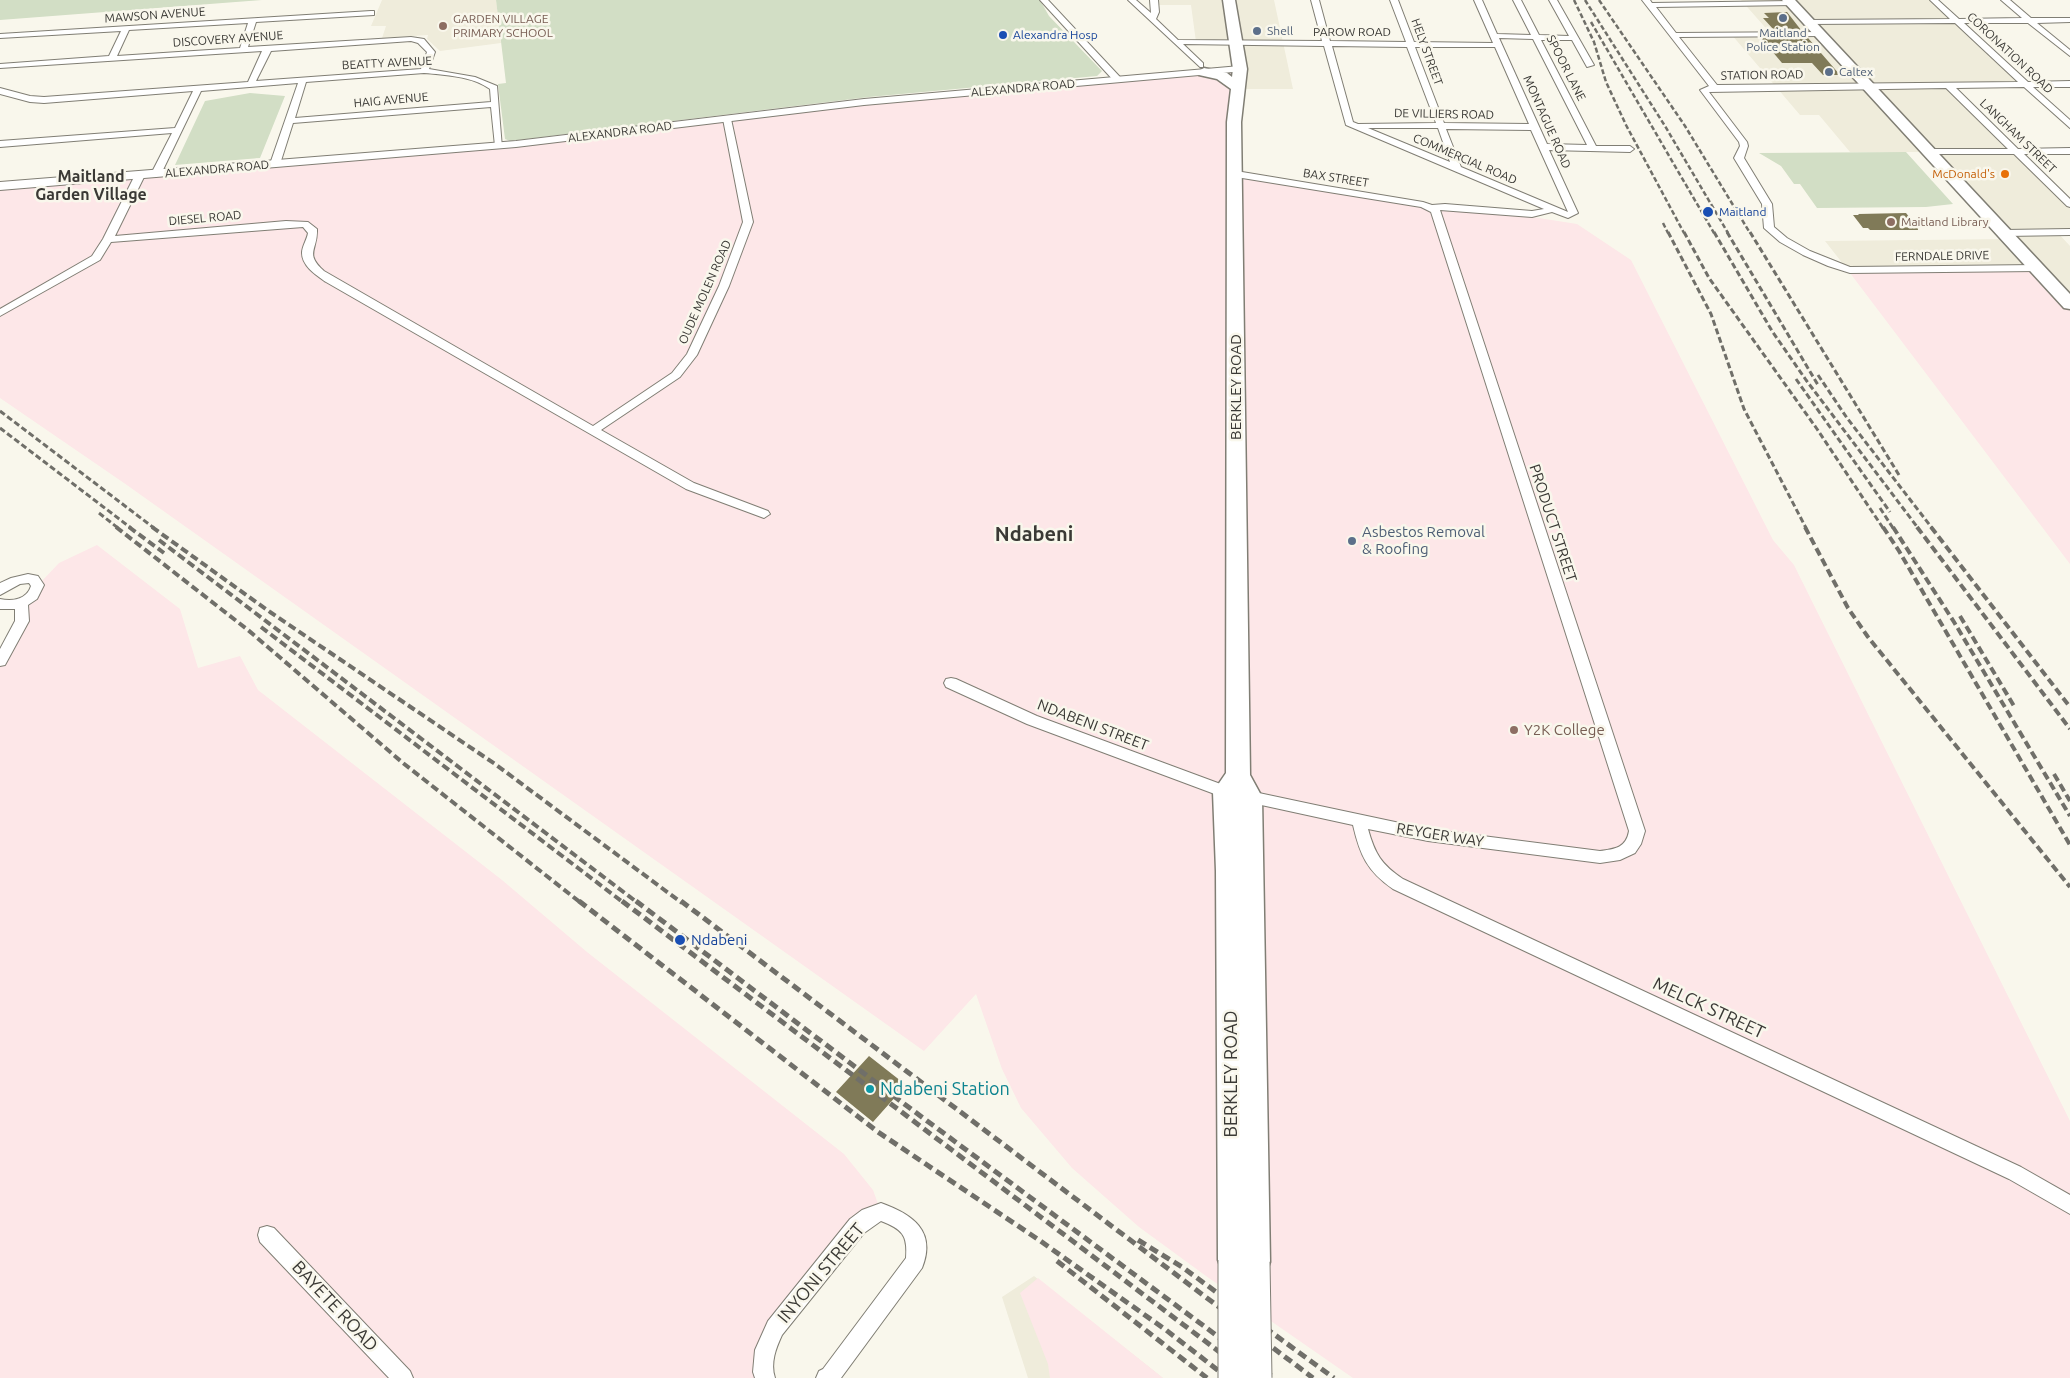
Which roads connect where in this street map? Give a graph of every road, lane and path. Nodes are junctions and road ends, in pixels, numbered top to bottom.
1 (1044, 0) edge
2 (1132, 0) edge
3 (1154, 0) edge
4 (1229, 0) edge
5 (1315, 0) edge
6 (1394, 0) edge
7 (1478, 0) edge
8 (1517, 0) edge
9 (1552, 0) edge
10 (1934, 0) edge
11 (2006, 0) edge
12 (1648, 2) edge
13 (1790, 2) edge
14 (371, 13) dead end
15 (1152, 19) junction
16 (253, 20) junction
17 (1956, 20) junction
18 (2029, 20) junction
19 (2070, 20) edge
20 (1809, 22) junction
21 (126, 28) junction
22 (1820, 34) junction
23 (1672, 35) junction
24 (0, 36) edge
25 (1536, 37) junction
26 (1573, 38) junction
27 (1497, 41) junction
28 (1176, 42) junction
29 (1237, 42) junction
30 (1325, 43) junction
31 (1410, 44) junction
32 (268, 48) junction
33 (243, 50) junction
34 (2070, 54) edge
35 (112, 58) junction
36 (1590, 65) dead end
37 (0, 66) edge
38 (1202, 69) junction
39 (1240, 69) junction
40 (424, 71) junction
41 (1117, 79) junction
42 (303, 80) junction
43 (251, 84) junction
44 (2026, 84) junction
45 (2070, 84) edge
46 (1867, 86) junction
47 (1948, 86) junction
48 (1715, 88) junction
49 (198, 89) junction
50 (1239, 89) junction
51 (0, 91) edge
52 (495, 104) junction
53 (727, 119) junction
54 (289, 121) junction
55 (1352, 125) junction
56 (2070, 125) edge
57 (1440, 126) junction
58 (1536, 127) junction
59 (178, 130) junction
60 (0, 144) edge
61 (499, 146) junction
62 (1545, 147) junction
63 (1593, 148) junction
64 (1630, 149) dead end
65 (2015, 151) junction
66 (2070, 151) edge
67 (1929, 152) junction
68 (275, 164) junction
69 (1457, 169) junction
70 (156, 174) junction
71 (1236, 174) junction
72 (140, 175) junction
73 (0, 186) edge
74 (2070, 204) edge
75 (1432, 207) junction
76 (1551, 209) junction
77 (1568, 214) joint
78 (2070, 232) edge
79 (2004, 233) junction
80 (108, 239) junction
81 (2037, 268) junction
82 (1847, 269) joint
83 (2066, 296) edge
84 (0, 313) edge
85 (594, 430) junction
86 (764, 514) dead end
87 (0, 590) edge
88 (21, 603) junction
89 (0, 604) edge
90 (0, 661) edge
91 (951, 683) dead end
92 (1232, 784) junction
93 (1250, 797) junction
94 (1359, 821) junction
95 (1630, 849) joint
96 (1240, 956) junction
97 (2070, 1205) edge
98 (267, 1235) dead end
99 (1244, 1261) junction
100 (403, 1378) edge
101 (765, 1378) edge
102 (826, 1378) edge
103 (1233, 1378) edge
104 (1257, 1378) edge

1 - 41 street
2 - 15 street
3 - 15 street
4 - 29 main road, BERKLEY ROAD
5 - 30 street
6 - 31 street, HELY STREET
7 - 27 street, MONTAGUE ROAD
8 - 25 street, SPOOR LANE
9 - 26 street
10 - 17 street, CORONATION ROAD
11 - 18 street
12 - 13 street
12 - 23 street
13 - 20 main road
14 - 16 street, MAWSON AVENUE
15 - 28 street
16 - 21 street, MAWSON AVENUE
16 - 33 street
17 - 18 street
17 - 20 street
17 - 44 street, CORONATION ROAD
18 - 19 street
18 - 34 street
20 - 22 main road
21 - 24 street, MAWSON AVENUE
21 - 35 street
22 - 23 street
22 - 46 main road
23 - 48 street
25 - 26 street
25 - 27 street
25 - 63 street, SPOOR LANE
26 - 36 street
27 - 31 street, PAROW ROAD
27 - 58 street, MONTAGUE ROAD
28 - 29 street, PAROW ROAD
28 - 38 street
29 - 30 street, PAROW ROAD
29 - 39 main road, BERKLEY ROAD
30 - 31 street, PAROW ROAD
30 - 55 street
31 - 57 street, HELY STREET
32 - 33 street, DISCOVERY AVENUE
32 - 40 street, DISCOVERY AVENUE
32 - 43 street
33 - 35 street, DISCOVERY AVENUE
35 - 37 street, DISCOVERY AVENUE
38 - 39 street, ALEXANDRA ROAD
38 - 41 street, ALEXANDRA ROAD
38 - 50 main road
39 - 50 main road, BERKLEY ROAD
40 - 42 street, BEATTY AVENUE
40 - 52 street, BEATTY AVENUE
41 - 53 street, ALEXANDRA ROAD
42 - 43 street, BEATTY AVENUE
42 - 54 street
43 - 49 street, BEATTY AVENUE
44 - 45 street, STATION ROAD
44 - 47 street, STATION ROAD
44 - 56 street, CORONATION ROAD
46 - 47 street, STATION ROAD
46 - 48 street, STATION ROAD
46 - 67 main road
47 - 65 street, LANGHAM STREET
48 - 82 street, STATION ROAD
49 - 51 street, BEATTY AVENUE
49 - 59 street
50 - 71 main road, BERKLEY ROAD
52 - 54 street, HAIG AVENUE
52 - 61 street, BEATTY AVENUE
53 - 61 street, ALEXANDRA ROAD
53 - 85 street, OUDE MOLEN ROAD
54 - 68 street
55 - 57 street, DE VILLIERS ROAD
55 - 69 street, COMMERCIAL ROAD
57 - 58 street, DE VILLIERS ROAD
57 - 69 street, HELY STREET
58 - 62 street, MONTAGUE ROAD
59 - 60 street
59 - 70 street
61 - 68 street, ALEXANDRA ROAD
62 - 63 street
62 - 77 street, MONTAGUE ROAD
63 - 64 street
65 - 66 street
65 - 67 street
65 - 74 street, LANGHAM STREET
67 - 79 main road
68 - 70 street, ALEXANDRA ROAD
69 - 76 street, COMMERCIAL ROAD
70 - 72 street, ALEXANDRA ROAD
71 - 75 street, BAX STREET
71 - 92 main road, BERKLEY ROAD
72 - 73 street, ALEXANDRA ROAD
72 - 80 street
75 - 76 street, BAX STREET
75 - 95 street, PRODUCT STREET
76 - 77 street, COMMERCIAL ROAD
78 - 79 street
79 - 81 main road
80 - 84 street
80 - 85 street, DIESEL ROAD
81 - 82 street, FERNDALE DRIVE
81 - 83 main road
85 - 86 street
87 - 88 street
88 - 89 street
88 - 90 street
91 - 92 street, NDABENI STREET
92 - 93 main road, BERKLEY ROAD
92 - 96 main road, BERKLEY ROAD
93 - 94 street, REYGER WAY
93 - 96 main road, BERKLEY ROAD
94 - 95 street, REYGER WAY
94 - 97 street, MELCK STREET
96 - 99 main road, BERKLEY ROAD
98 - 100 street, BAYETE ROAD
99 - 103 main road, BERKLEY ROAD, bridge
99 - 104 main road, BERKLEY ROAD, bridge
101 - 102 street, INYONI STREET

